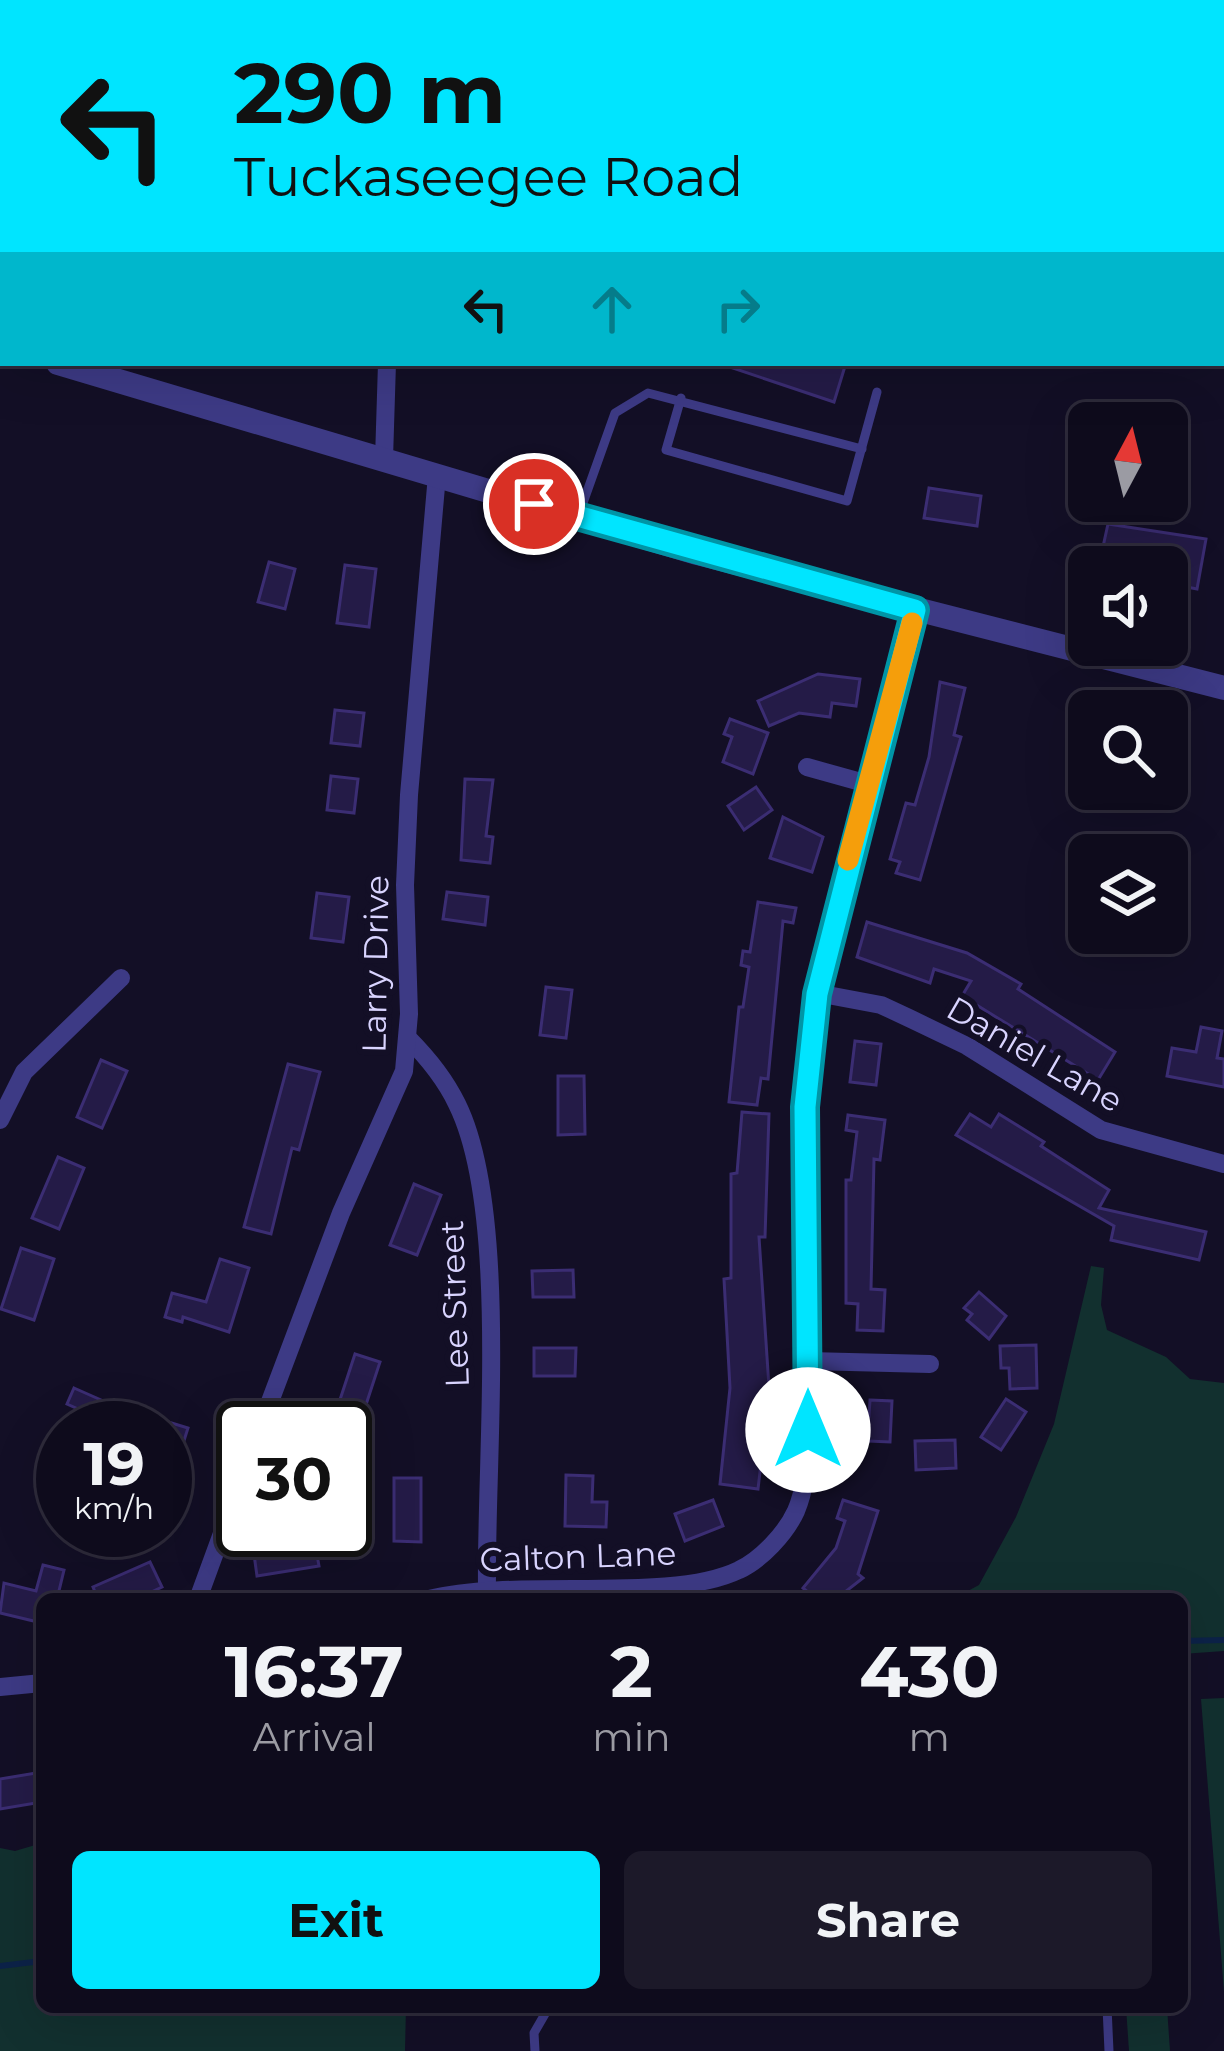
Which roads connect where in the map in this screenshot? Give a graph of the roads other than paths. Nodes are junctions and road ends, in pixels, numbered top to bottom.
1 (68, 366) edge
2 (387, 366) edge
3 (877, 392) dead end
4 (681, 398) junction
5 (862, 449) junction
6 (384, 459) junction
7 (437, 475) junction
8 (578, 517) junction
9 (915, 610) junction
10 (1224, 688) edge
11 (807, 767) dead end
12 (868, 784) junction
13 (122, 978) dead end
14 (817, 994) junction
15 (408, 1038) junction
16 (0, 1120) edge
17 (1224, 1164) edge
18 (809, 1361) junction
19 (929, 1364) dead end
20 (270, 1401) edge
21 (216, 1550) edge
22 (488, 1588) junction
23 (200, 1593) edge
24 (461, 1593) edge
25 (36, 1683) edge
26 (0, 1687) edge
27 (544, 2013) edge
28 (1107, 2013) edge
29 (535, 2051) edge
30 (1109, 2051) edge

1 - 6 street
2 - 6 street
3 - 5 lane
4 - 5 lane
4 - 5 lane
4 - 8 lane
6 - 7 street
7 - 8 street
7 - 15 street, Larry Drive
8 - 9 street
9 - 10 street
9 - 12 street, Calton Lane
11 - 12 street
12 - 14 street, Calton Lane
13 - 16 street
14 - 17 street, Daniel Lane
14 - 18 street, Calton Lane
15 - 20 street, Larry Drive
15 - 22 street, Lee Street
18 - 19 street
18 - 22 street, Calton Lane
21 - 23 street
22 - 24 street, Calton Lane
25 - 26 street
27 - 29 lane
28 - 30 lane

